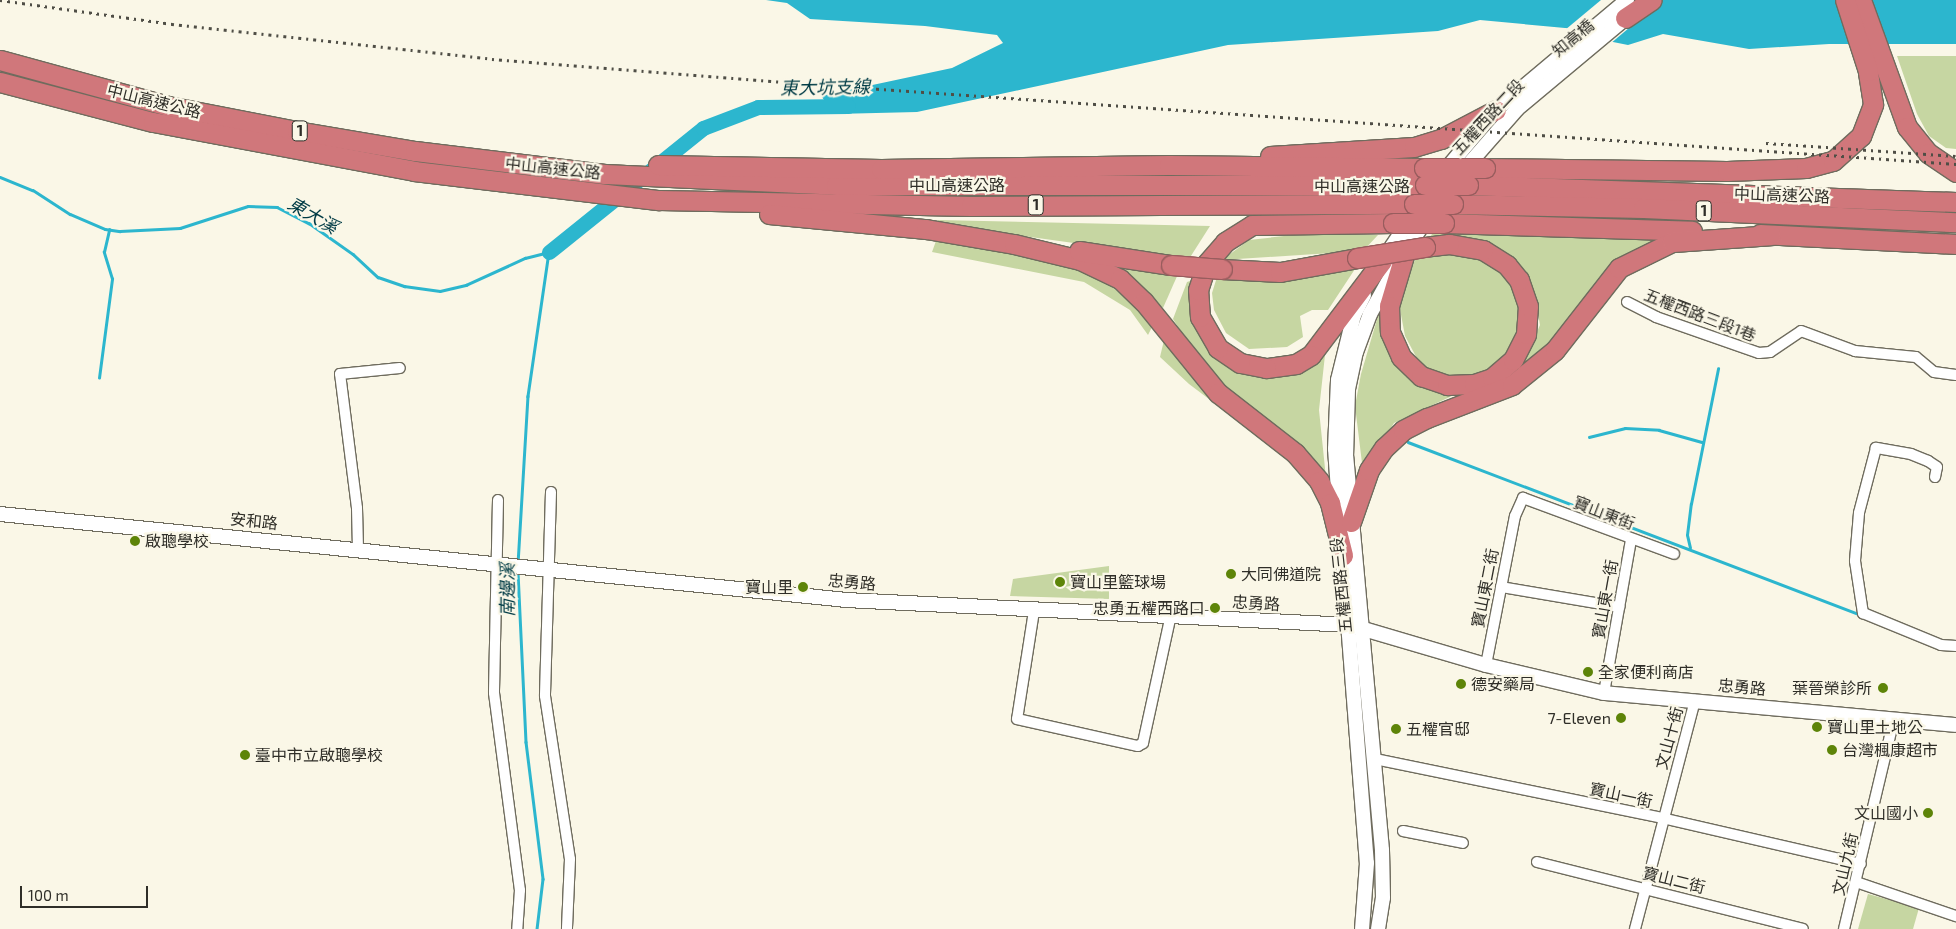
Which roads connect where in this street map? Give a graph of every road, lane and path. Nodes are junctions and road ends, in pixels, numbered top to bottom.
1 (1647, 0) edge
2 (1652, 0) edge
3 (1845, 0) edge
4 (1861, 0) edge
5 (1626, 9) edge
6 (1871, 54) junction
7 (0, 60) edge
8 (1542, 79) junction
9 (0, 82) edge
10 (1496, 110) junction
11 (1169, 165) junction
12 (1956, 172) edge
13 (698, 173) junction
14 (1424, 176) junction
15 (667, 200) junction
16 (1956, 202) edge
17 (1956, 222) edge
18 (1771, 235) junction
19 (1014, 244) junction
20 (1956, 244) edge
21 (1406, 249) junction
22 (1382, 261) junction
23 (1627, 302) dead end
24 (400, 368) dead end
25 (1956, 375) edge
26 (1935, 477) dead end
27 (551, 492) dead end
28 (1523, 498) joint
29 (498, 500) dead end
30 (0, 514) edge
31 (1351, 522) junction
32 (1631, 540) junction
33 (358, 549) junction
34 (1674, 554) dead end
35 (1343, 555) junction
36 (500, 565) junction
37 (546, 569) junction
38 (1500, 587) junction
39 (1619, 607) junction
40 (1034, 611) junction
41 (1170, 616) junction
42 (1356, 627) junction
43 (1956, 646) edge
44 (1486, 665) junction
45 (1604, 693) junction
46 (1695, 700) junction
47 (1894, 719) junction
48 (1956, 725) edge
49 (1376, 760) junction
50 (1662, 818) junction
51 (1404, 832) dead end
52 (1463, 844) dead end
53 (1537, 862) dead end
54 (1861, 864) junction
55 (1856, 882) junction
56 (1646, 888) junction
57 (1956, 916) edge
58 (517, 929) edge
59 (567, 929) edge
60 (1362, 929) edge
61 (1378, 929) edge
62 (1636, 929) edge
63 (1803, 929) edge
64 (1844, 929) edge

1 - 5 main road, 知高橋
2 - 5 highway
3 - 6 highway
4 - 6 highway
5 - 8 main road, 知高橋
6 - 12 highway
6 - 14 highway, bridge
7 - 13 highway, 中山高速公路 / 1
8 - 10 main road, 五權西路二段
8 - 21 main road, 五權西路二段
9 - 15 highway, 中山高速公路 / 1
10 - 11 highway
10 - 22 main road, 五權西路二段
11 - 13 highway
11 - 14 highway
13 - 14 highway, 中山高速公路 / 1
14 - 16 highway, 中山高速公路 / 1, bridge
15 - 17 highway, 中山高速公路 / 1, bridge
15 - 19 highway
18 - 20 highway
18 - 22 highway, bridge
18 - 31 highway
19 - 21 highway, bridge
19 - 35 highway
21 - 31 main road, 五權西路三段
22 - 35 main road, 五權西路三段
23 - 25 street, 五權西路三段1巷
24 - 33 street
26 - 43 street
27 - 37 street
28 - 32 street, 寶山東街
28 - 38 street, 寶山東二街
29 - 36 street
30 - 33 main road, 安和路
31 - 42 main road, 五權西路三段
32 - 34 street, 寶山東街
32 - 39 street, 寶山東一街
33 - 36 main road, 安和路
35 - 42 main road, 五權西路三段
36 - 37 main road, 忠勇路
36 - 58 street
37 - 40 main road, 忠勇路
37 - 59 street
38 - 39 street
38 - 44 street, 寶山東二街
39 - 45 street, 寶山東一街
40 - 41 main road, 忠勇路
40 - 41 street
41 - 42 main road, 忠勇路
42 - 44 main road, 忠勇路
42 - 49 main road, 五權西路三段
42 - 60 main road, 五權西路三段
44 - 45 main road, 忠勇路
45 - 46 main road, 忠勇路
46 - 47 main road, 忠勇路
46 - 50 street, 文山十街
47 - 48 main road, 忠勇路
47 - 54 street, 文山九街
49 - 50 street, 寶山一街
49 - 61 main road, 五權西路三段
50 - 54 street, 寶山一街
50 - 56 street, 文山十街
51 - 52 street
53 - 56 street, 寶山二街
54 - 55 street, 文山九街
55 - 57 street
55 - 64 street, 文山九街
56 - 62 street, 文山十街
56 - 63 street, 寶山二街

